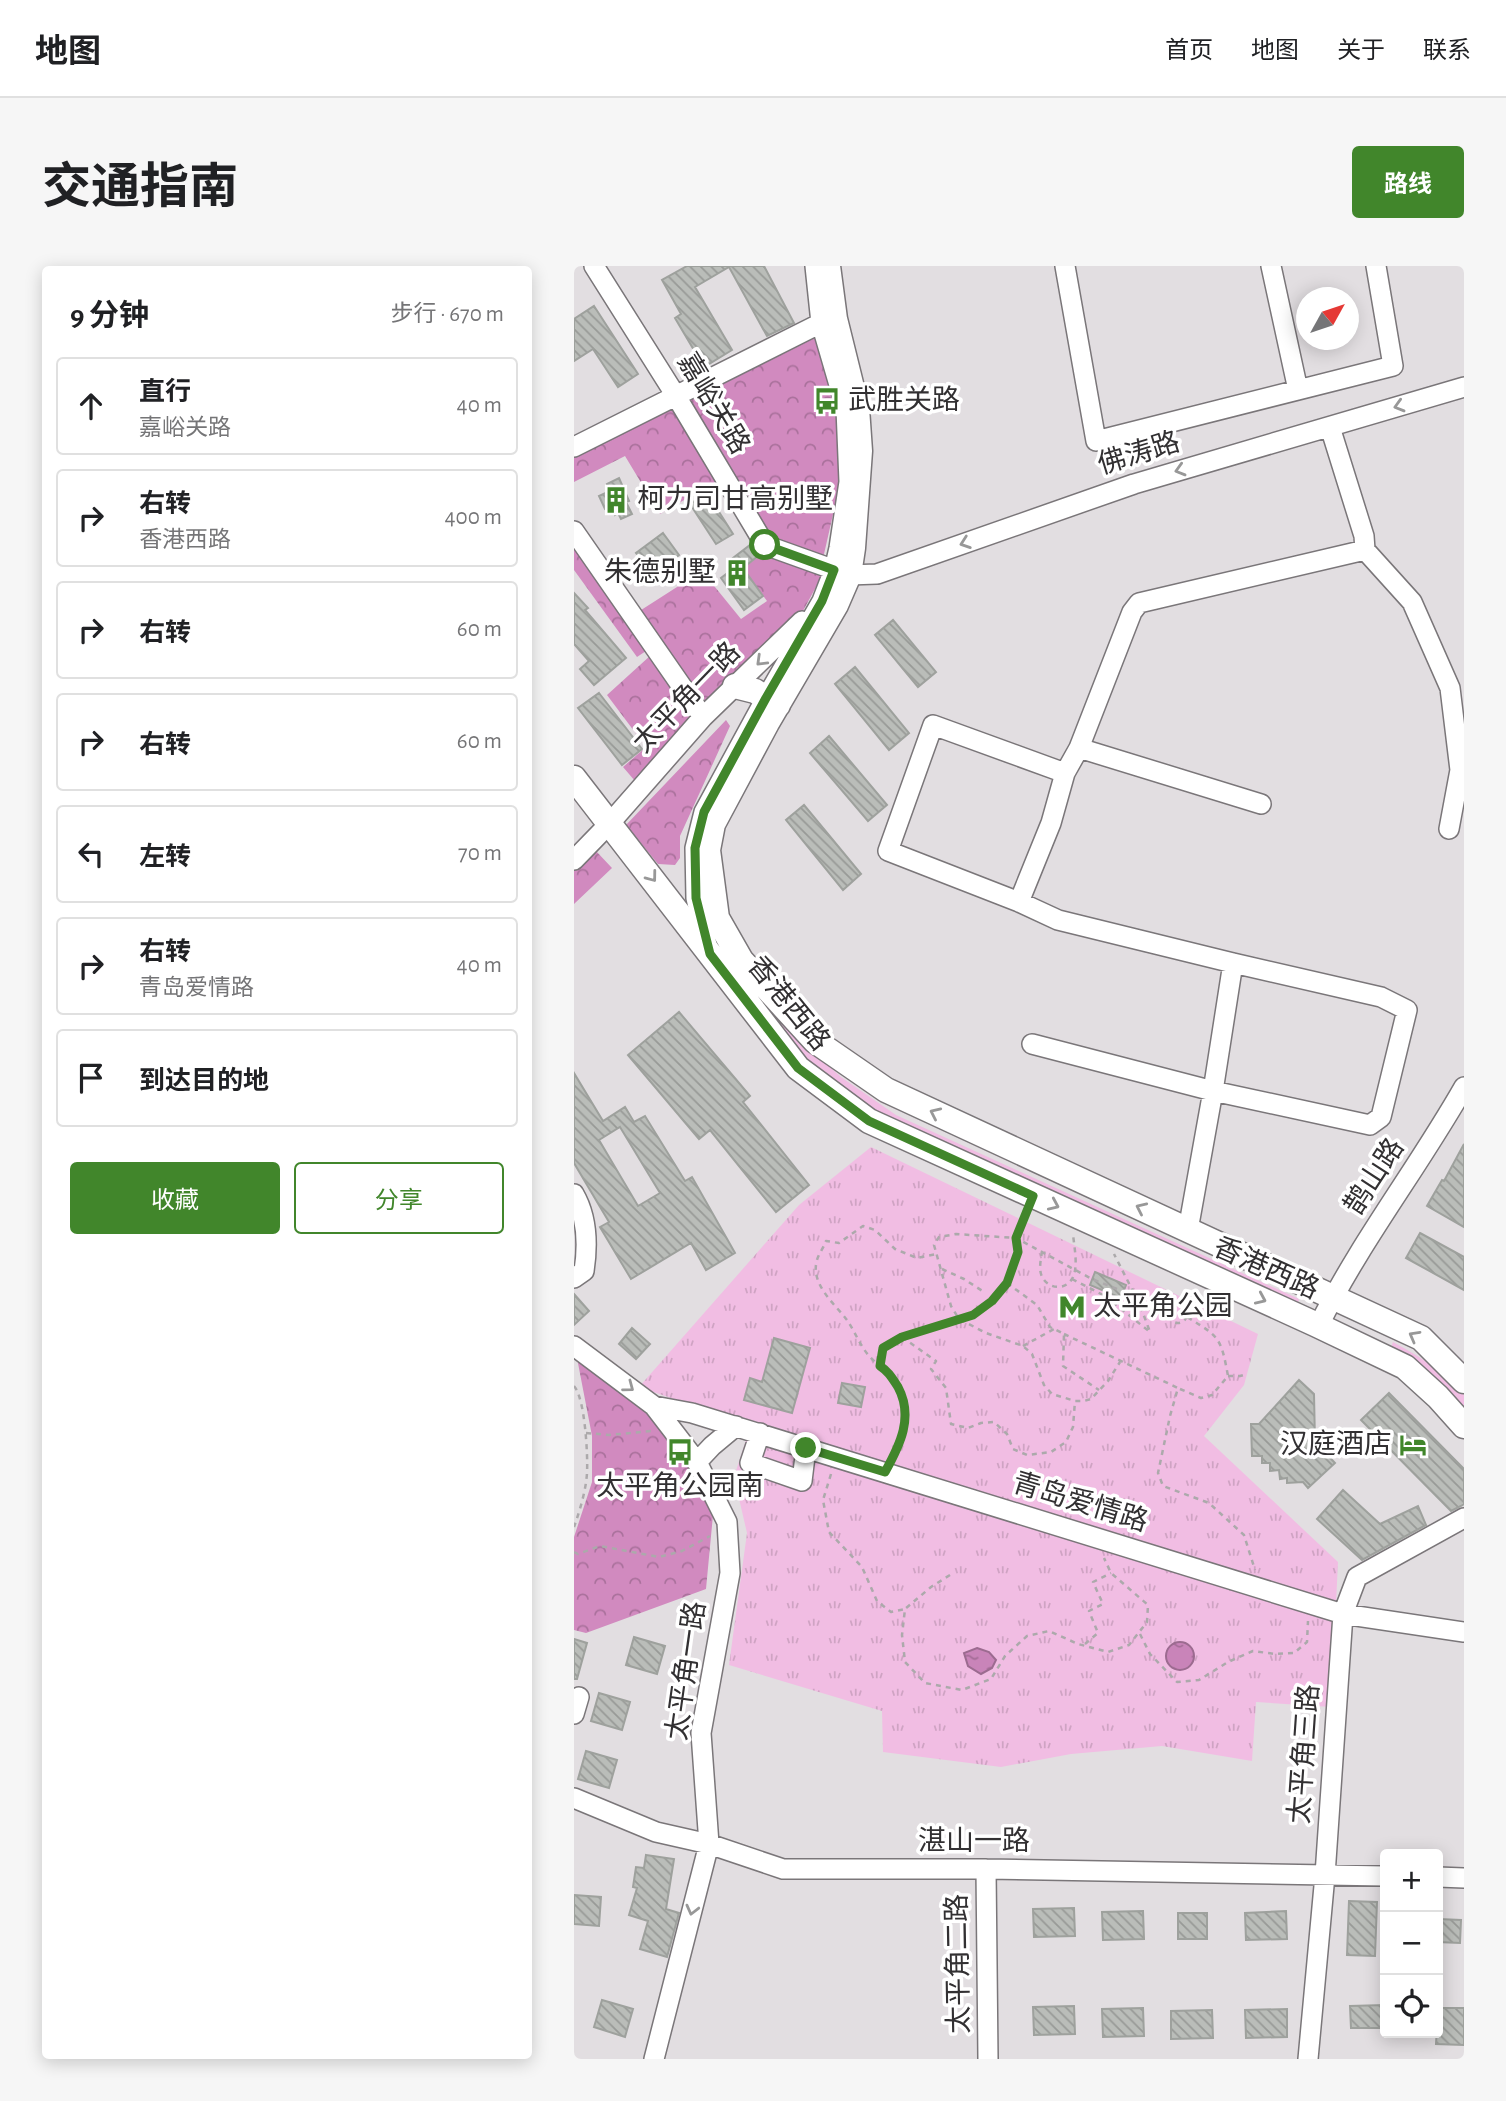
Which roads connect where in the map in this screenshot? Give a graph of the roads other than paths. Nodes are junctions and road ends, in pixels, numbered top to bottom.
1 (594, 266) edge
2 (815, 266) edge
3 (828, 266) edge
4 (1065, 266) edge
5 (1271, 266) edge
6 (1376, 266) edge
7 (828, 321) junction
8 (1464, 387) edge
9 (1298, 390) junction
10 (676, 396) junction
11 (1330, 427) junction
12 (574, 447) edge
13 (574, 531) edge
14 (1365, 550) junction
15 (841, 572) junction
16 (735, 686) junction
17 (772, 701) junction
18 (703, 717) junction
19 (1079, 748) junction
20 (1065, 773) junction
21 (574, 778) edge
22 (1261, 804) dead end
23 (610, 823) junction
24 (1449, 829) dead end
25 (574, 860) edge
26 (1019, 902) junction
27 (710, 954) junction
28 (1233, 963) junction
29 (1032, 1044) dead end
30 (1464, 1087) edge
31 (1213, 1091) junction
32 (1456, 1118) edge
33 (574, 1194) edge
34 (1188, 1230) junction
35 (574, 1278) edge
36 (1333, 1297) junction
37 (1319, 1325) junction
38 (574, 1346) edge
39 (1464, 1381) edge
40 (654, 1406) junction
41 (736, 1426) junction
42 (1464, 1426) edge
43 (760, 1433) junction
44 (803, 1447) junction
45 (697, 1462) junction
46 (1464, 1518) edge
47 (1343, 1614) junction
48 (1464, 1632) edge
49 (574, 1798) edge
50 (709, 1844) junction
51 (986, 1869) junction
52 (1325, 1875) junction
53 (1380, 1876) edge
54 (1443, 1877) edge
55 (1464, 1878) edge
56 (654, 2059) edge
57 (988, 2059) edge
58 (1308, 2059) edge

1 - 10 street, 嘉峪关路
2 - 7 street, 香港西路
3 - 7 main road, 香港西路
4 - 9 street
5 - 9 street
6 - 9 street
7 - 10 street
7 - 15 main road, 香港西路
8 -> 11 street, 佛涛路
10 - 12 street
10 - 15 street, 嘉峪关路
11 - 14 street
11 -> 15 street, 佛涛路
13 - 18 street
14 - 19 street
14 - 24 street
15 -> 16 street, 太平角一路
15 - 17 main road, 香港西路
16 - 17 main road
16 - 18 street, 太平角一路
17 - 27 street, 香港西路
34 -> 17 main road, 香港西路
18 - 23 street, 太平角一路
19 - 20 street
19 - 22 street
20 - 26 street
20 - 26 street
21 - 23 main road
23 - 25 street, 太平角一路
23 -> 27 main road
26 - 28 street
27 -> 37 main road, 香港西路
28 - 31 street
28 - 31 street
29 - 31 street
30 - 32 street, 鹊山路
31 - 34 street
32 - 36 street, 鹊山路
33 - 35 street
34 - 36 main road, 香港西路
36 - 37 street, 鹊山路
39 -> 36 main road, 香港西路
37 - 42 main road, 香港西路
38 -> 40 street, 太平角一路
40 - 41 street, 青岛爱情路
40 - 45 street, 太平角一路
41 - 43 street, 青岛爱情路
41 - 45 street
43 - 44 street, 青岛爱情路
43 - 44 street
44 - 47 street, 青岛爱情路
45 - 50 street, 太平角一路
46 - 47 street, 太平角三路
47 - 48 street, 青岛爱情路
47 - 52 street, 太平角三路
49 - 50 street, 湛山一路
50 - 51 street, 湛山一路
50 -> 56 street, 太平角一路
51 - 52 street, 湛山一路
51 - 57 street, 太平角二路
52 - 53 street, 湛山一路
52 - 58 street, 太平角三路
54 - 55 street

